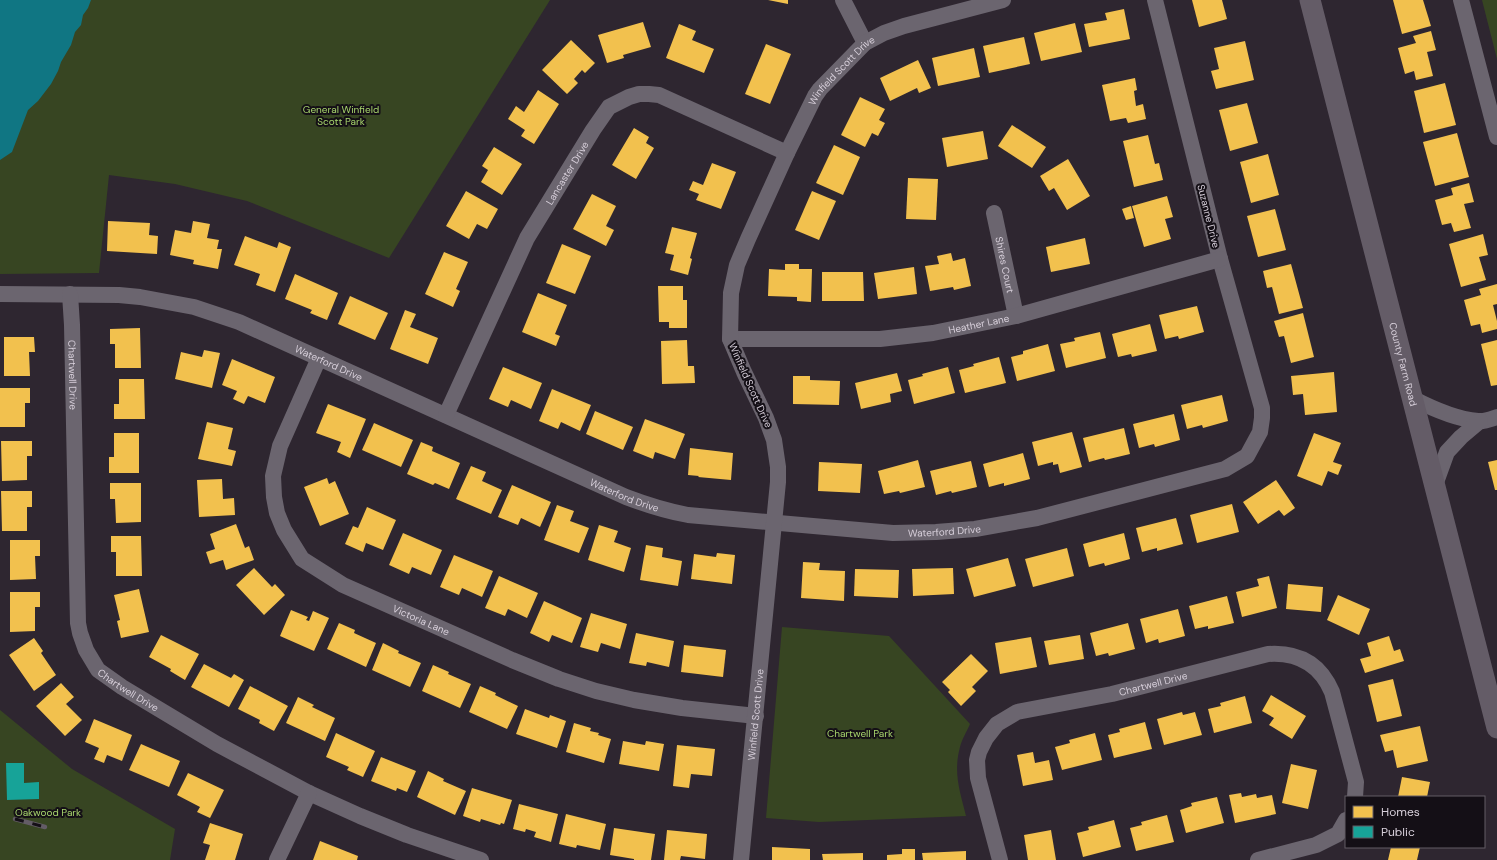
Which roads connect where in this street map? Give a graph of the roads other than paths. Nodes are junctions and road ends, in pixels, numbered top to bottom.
1 (843, 0) edge
2 (1003, 0) edge
3 (1155, 0) edge
4 (1310, 0) edge
5 (1461, 0) edge
6 (865, 43) junction
7 (1497, 137) edge
8 (786, 153) junction
9 (994, 213) dead end
10 (1220, 259) junction
11 (0, 294) edge
12 (70, 294) junction
13 (1016, 316) junction
14 (730, 339) junction
15 (319, 358) junction
16 (1412, 398) junction
17 (446, 415) junction
18 (1497, 418) edge
19 (1480, 421) junction
20 (1260, 432) joint
21 (1435, 485) junction
22 (775, 522) junction
23 (756, 716) junction
24 (1497, 728) edge
25 (309, 793) junction
26 (1355, 796) edge
27 (1345, 822) edge
28 (277, 860) edge
29 (480, 860) edge
30 (741, 860) edge
31 (1000, 860) edge
32 (1258, 860) edge

1 - 6 street
2 - 6 street, Winfield Scott Drive
3 - 10 street, Suzanne Drive
4 - 16 main road, County Farm Road
5 - 7 street
6 - 8 street, Winfield Scott Drive
8 - 14 street, Winfield Scott Drive
8 - 17 street, Lancaster Drive
9 - 13 street, Shires Court
10 - 13 street, Heather Lane
10 - 20 street, Suzanne Drive
11 - 12 street, Waterford Drive
12 - 15 street, Waterford Drive
12 - 25 street, Chartwell Drive
13 - 14 street, Heather Lane
14 - 22 street, Winfield Scott Drive
15 - 17 street, Waterford Drive
15 - 23 street, Victoria Lane
16 - 19 street
16 - 21 main road, County Farm Road
17 - 22 street, Waterford Drive
18 - 19 street
19 - 21 street
20 - 22 street, Waterford Drive
21 - 24 main road, County Farm Road
22 - 23 street, Winfield Scott Drive
23 - 30 street, Winfield Scott Drive
25 - 28 street
25 - 29 street, Chartwell Drive
26 - 31 street, Chartwell Drive
27 - 32 street

